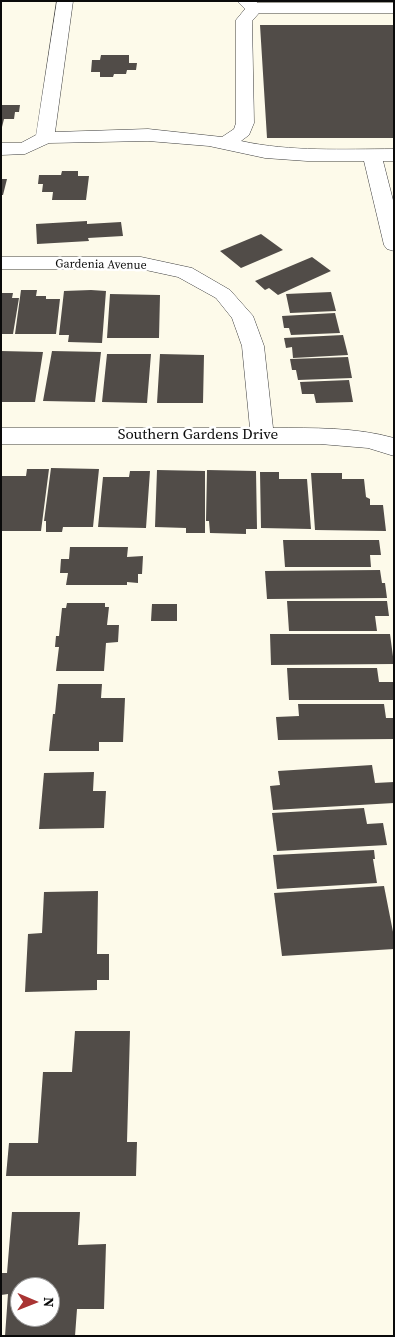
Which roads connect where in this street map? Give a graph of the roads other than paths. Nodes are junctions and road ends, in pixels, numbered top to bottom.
1 (65, 1) edge
2 (250, 4) edge
3 (352, 4) edge
4 (394, 8) edge
5 (45, 138) junction
6 (226, 144) junction
7 (1, 150) edge
8 (372, 155) junction
9 (394, 155) edge
10 (394, 245) edge
11 (1, 263) edge
12 (262, 435) junction
13 (1, 436) edge
14 (394, 448) edge

1 - 5 street
2 - 3 street
2 - 6 street
3 - 4 street
5 - 6 street
5 - 7 street
6 - 8 street
8 - 9 street
8 - 10 street
11 - 12 street, Gardenia Avenue
12 - 13 street, Southern Gardens Drive
12 - 14 street, Southern Gardens Drive

